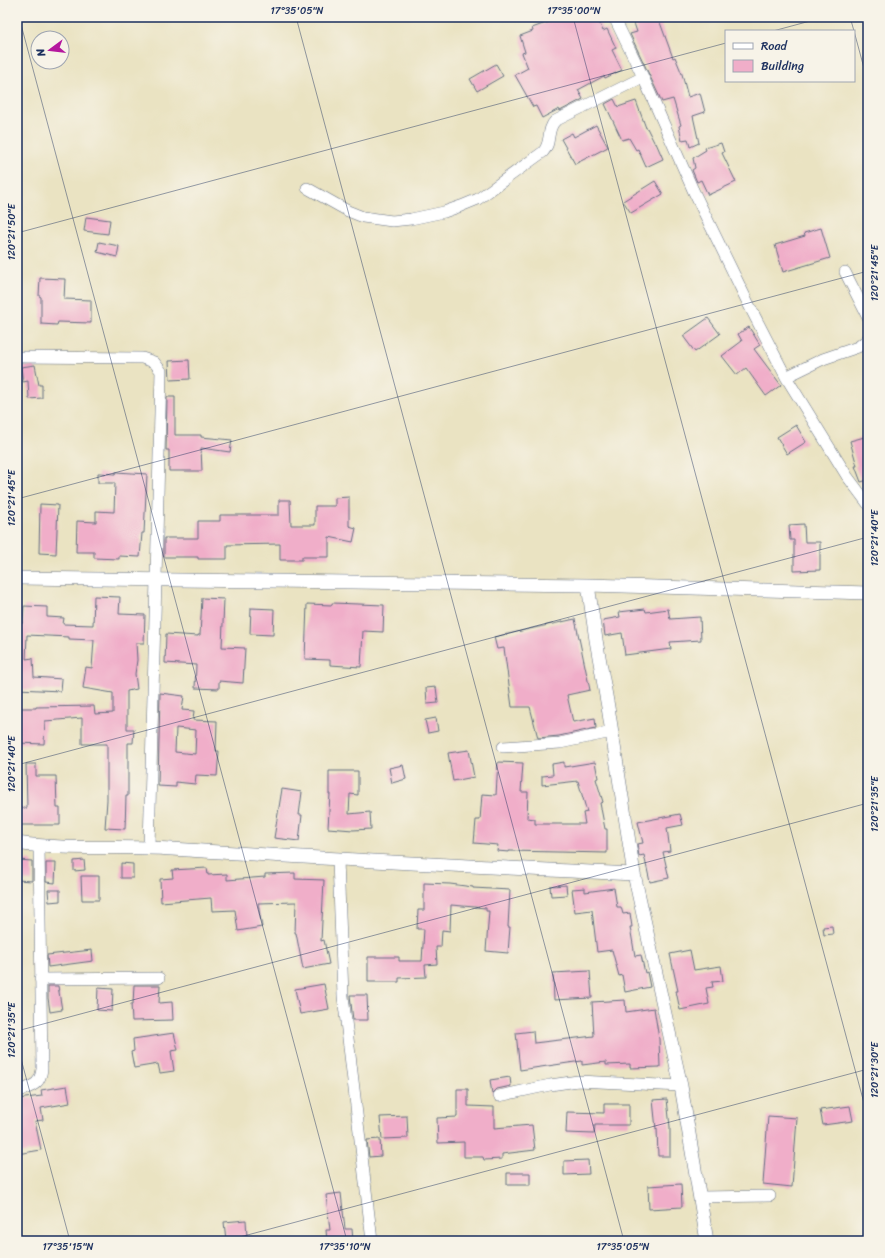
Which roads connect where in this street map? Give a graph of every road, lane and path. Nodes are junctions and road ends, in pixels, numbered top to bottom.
1 (614, 17) edge
2 (643, 77) junction
3 (307, 188) dead end
4 (846, 272) dead end
5 (868, 317) edge
6 (868, 339) edge
7 (17, 357) edge
8 (786, 377) junction
9 (868, 504) edge
10 (17, 578) edge
11 (156, 579) junction
12 (588, 585) junction
13 (868, 593) edge
14 (612, 732) junction
15 (503, 747) dead end
16 (17, 843) edge
17 (39, 846) junction
18 (148, 847) junction
19 (338, 860) junction
20 (634, 874) junction
21 (159, 978) dead end
22 (40, 979) junction
23 (681, 1086) junction
24 (17, 1092) edge
25 (499, 1096) dead end
26 (770, 1196) dead end
27 (700, 1197) junction
28 (372, 1241) edge
29 (707, 1241) edge

1 - 2 street
2 - 3 street
2 - 8 street
4 - 5 street
6 - 8 street
7 - 11 street
8 - 9 street
10 - 11 street
11 - 12 street
11 - 18 street
12 - 13 street
12 - 14 street
14 - 15 street
14 - 20 street
16 - 17 street
17 - 18 street
17 - 22 street
18 - 19 street
19 - 20 street
19 - 28 street
20 - 23 street
21 - 22 street
22 - 24 street
23 - 25 street
23 - 27 street
26 - 27 street
27 - 29 street

